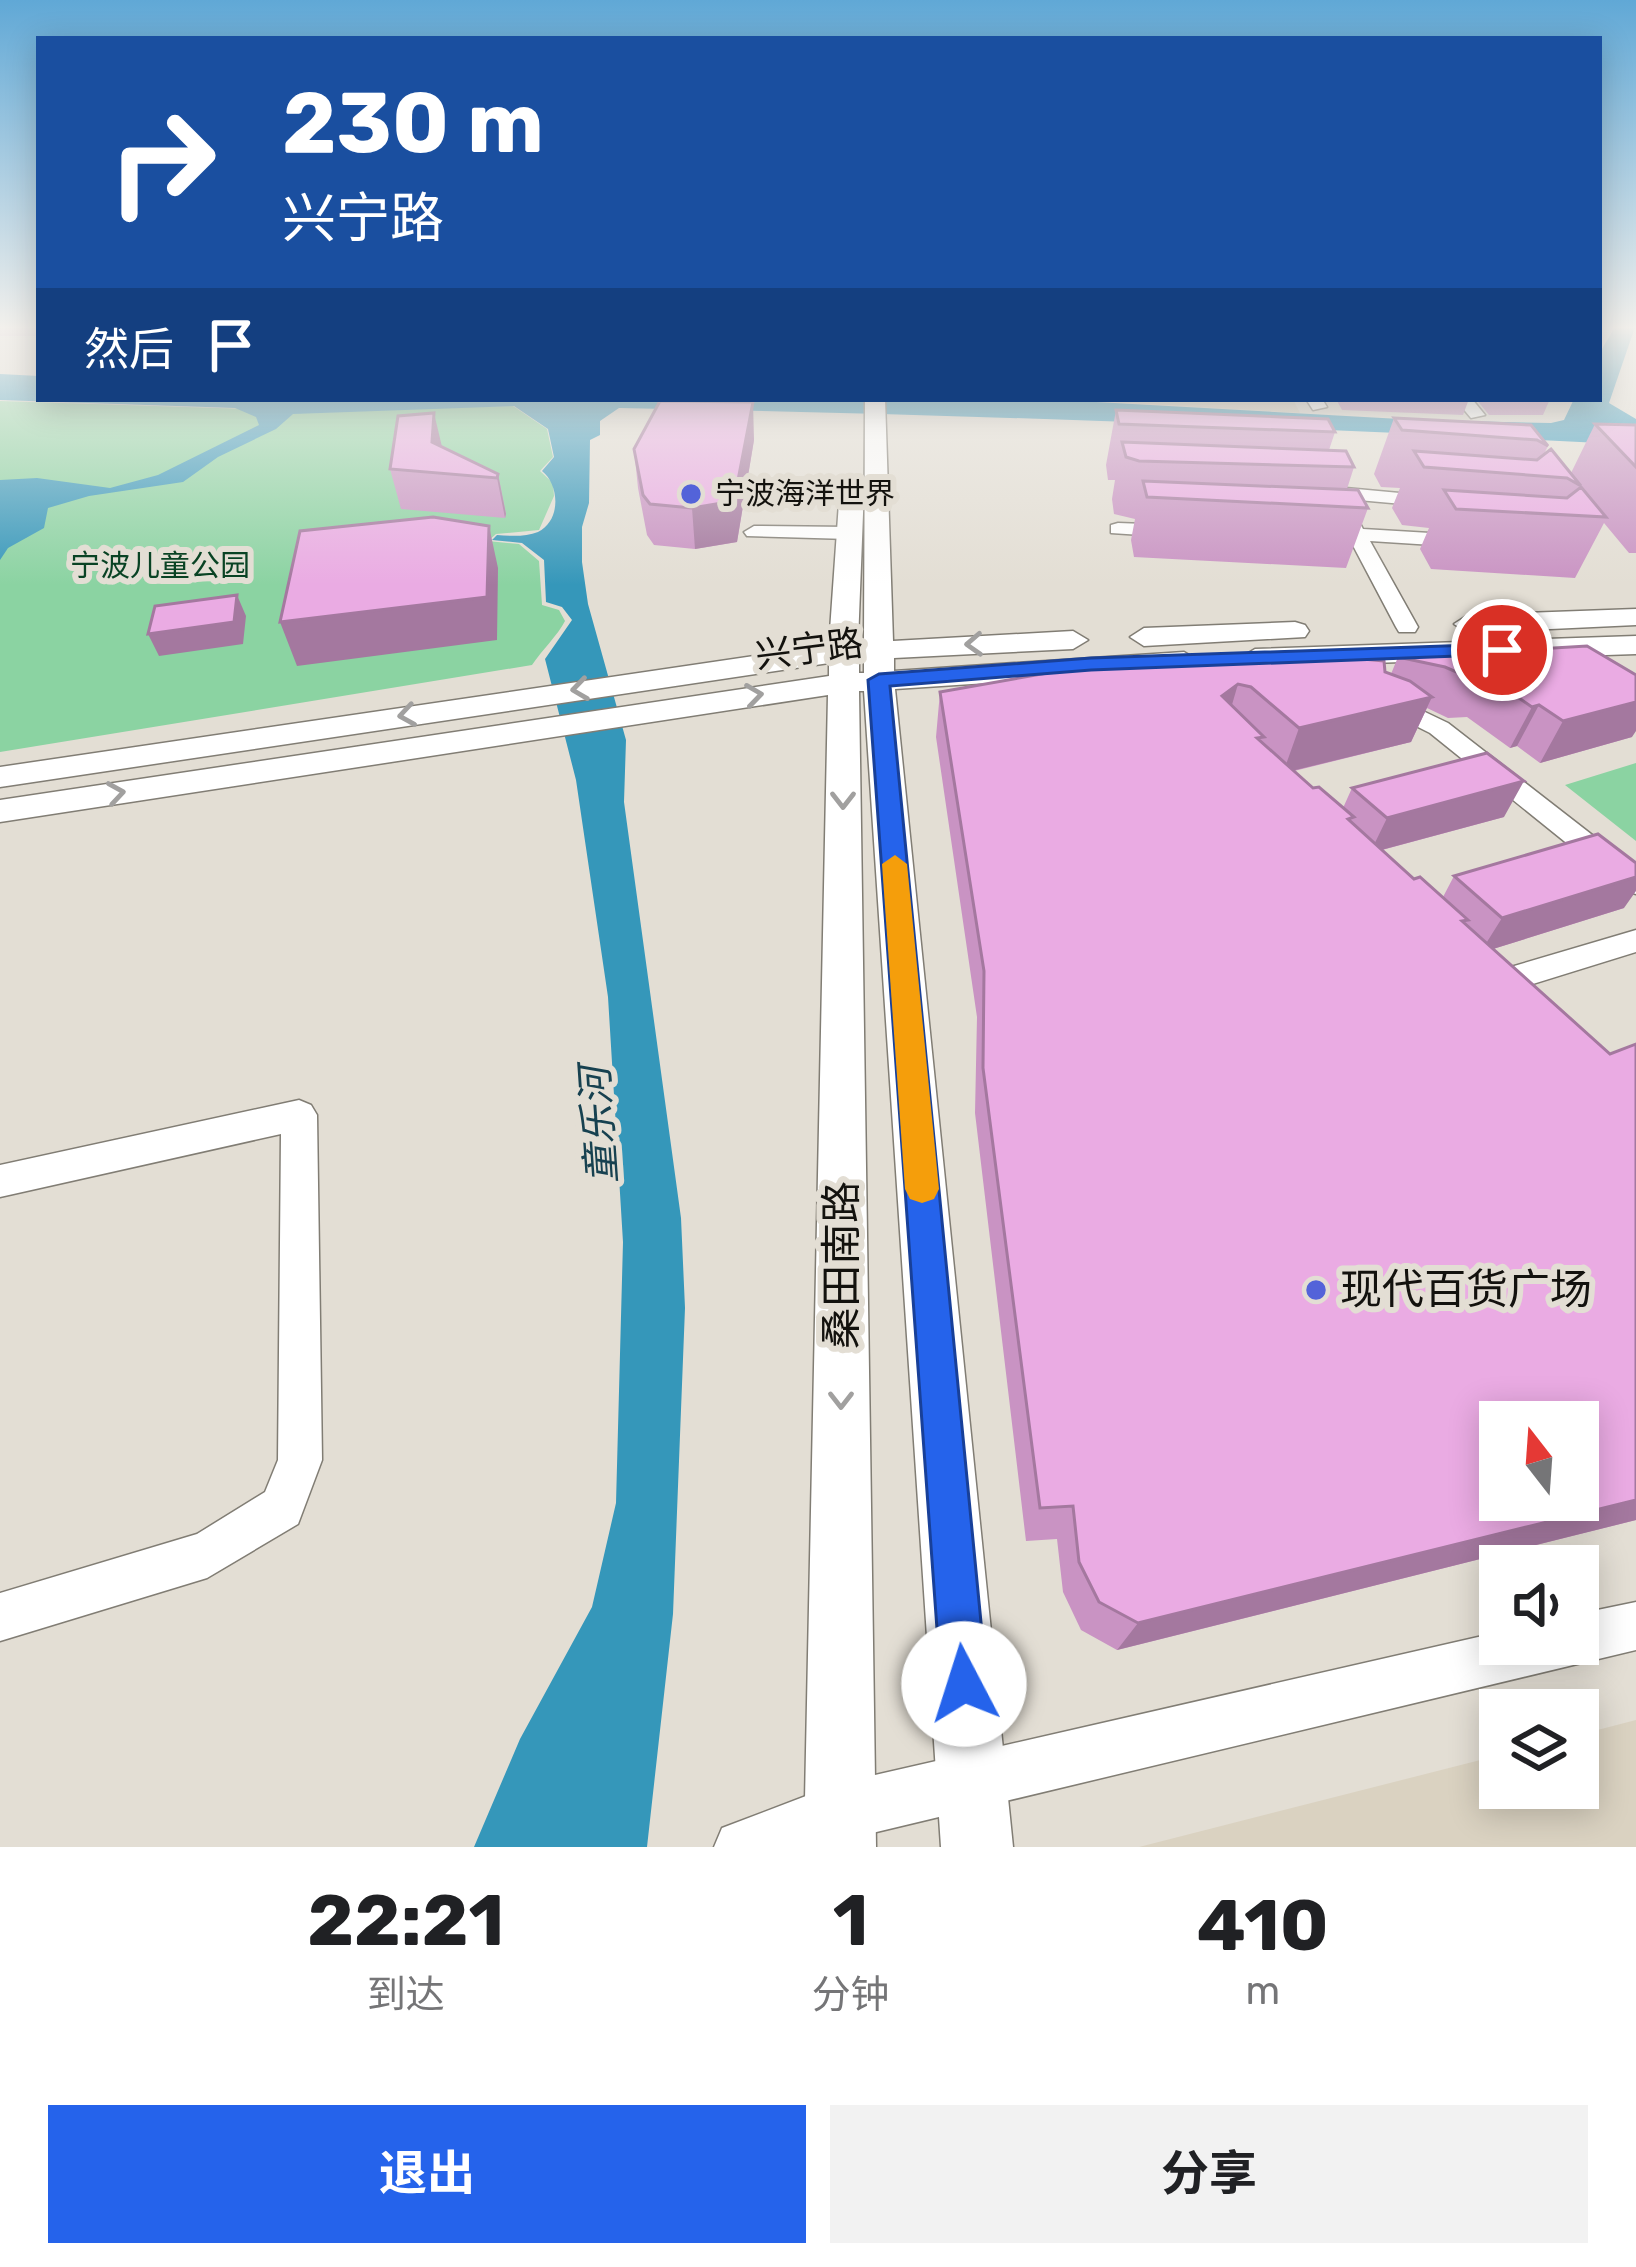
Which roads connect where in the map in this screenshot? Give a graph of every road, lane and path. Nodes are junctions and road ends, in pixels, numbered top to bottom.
1 (858, 413) edge
2 (872, 413) edge
3 (1475, 413) edge
4 (1477, 416) dead end
5 (865, 440) junction
6 (1467, 503) edge
7 (1118, 529) dead end
8 (1184, 531) edge
9 (754, 532) dead end
10 (849, 533) junction
11 (1351, 537) junction
12 (1492, 544) edge
13 (1636, 616) edge
14 (1407, 627) junction
15 (1636, 645) edge
16 (1323, 656) junction
17 (861, 666) junction
18 (1351, 683) edge
19 (1379, 710) edge
20 (528, 712) junction
21 (0, 777) edge
22 (0, 812) edge
23 (1636, 884) edge
24 (1636, 941) edge
25 (1458, 960) edge
26 (0, 1181) edge
27 (0, 1617) edge
28 (1636, 1626) edge
29 (1599, 1634) edge
30 (1479, 1662) edge
31 (971, 1779) junction
32 (840, 1828) edge
33 (741, 1847) edge
34 (977, 1847) edge

1 - 5 main road
2 - 5 main road
3 - 4 street
5 - 10 main road
5 - 17 main road
6 - 11 street
7 - 8 street
9 - 10 street
10 - 17 main road
11 - 12 street
11 - 14 street
13 - 14 main road, 兴宁路
14 -> 17 main road, 兴宁路
15 - 16 main road, 兴宁路
16 - 17 main road, 兴宁路
16 - 18 street
17 - 20 main road, 兴宁路
17 - 31 main road, 桑田南路
17 -> 32 main road, 桑田南路
19 - 23 street
20 -> 21 main road, 兴宁路
22 -> 20 main road, 兴宁路
24 - 25 street
26 - 27 street
28 - 29 street
30 - 31 street
31 - 32 street
31 - 34 main road, 桑田南路
32 - 33 street

